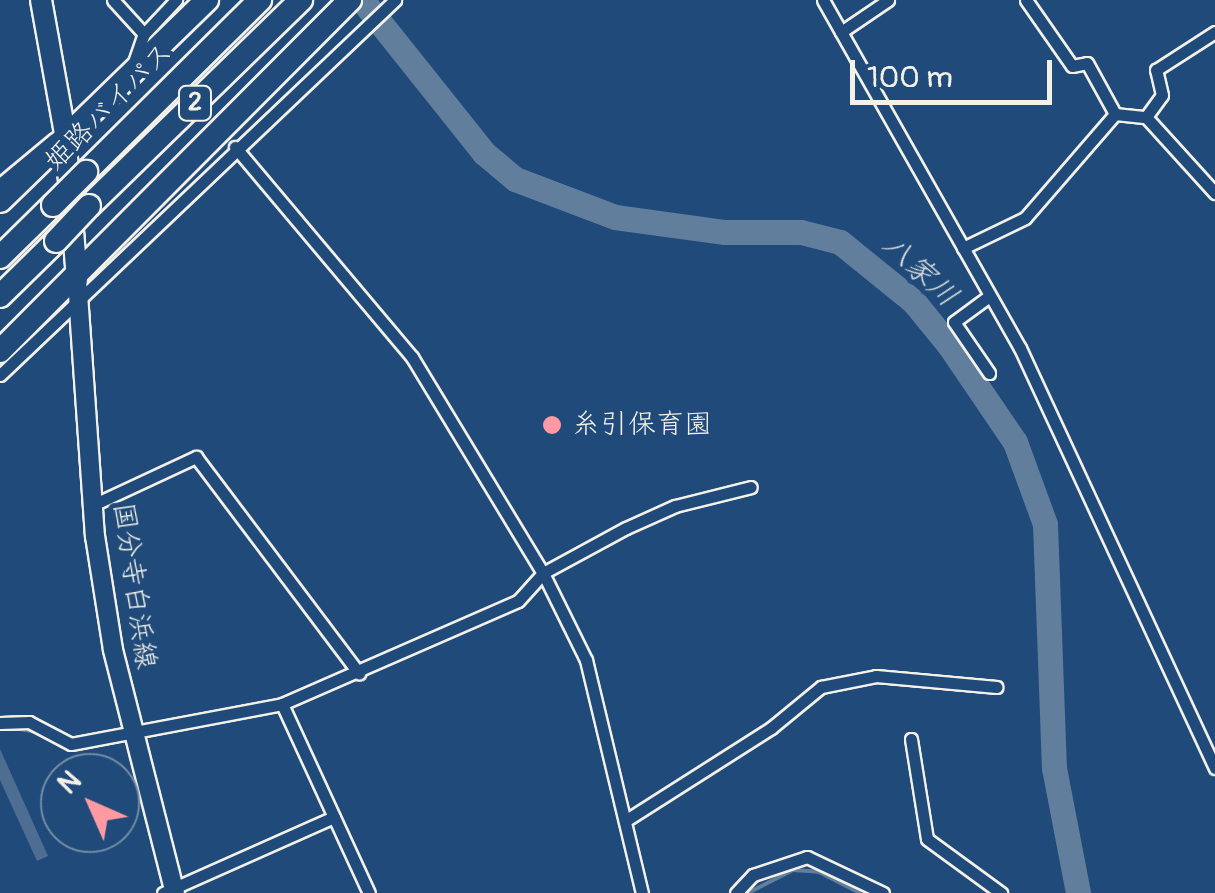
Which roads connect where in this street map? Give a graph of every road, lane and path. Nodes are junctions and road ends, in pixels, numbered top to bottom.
1 (41, 0) edge
2 (113, 0) edge
3 (176, 0) edge
4 (207, 0) edge
5 (260, 0) edge
6 (301, 0) edge
7 (394, 0) edge
8 (823, 0) edge
9 (888, 0) edge
10 (1026, 0) edge
11 (343, 8) edge
12 (841, 32) junction
13 (1215, 32) edge
14 (144, 34) junction
15 (132, 68) junction
16 (1115, 114) junction
17 (1146, 118) junction
18 (65, 132) junction
19 (234, 146) junction
20 (0, 184) edge
21 (1215, 192) edge
22 (0, 201) edge
23 (963, 248) junction
24 (0, 257) edge
25 (77, 289) junction
26 (0, 296) edge
27 (988, 297) junction
28 (0, 351) edge
29 (990, 373) dead end
30 (0, 375) edge
31 (751, 487) dead end
32 (93, 506) junction
33 (542, 573) junction
34 (359, 672) junction
35 (996, 687) dead end
36 (282, 704) junction
37 (0, 723) edge
38 (130, 732) junction
39 (911, 740) dead end
40 (1215, 768) edge
41 (334, 816) junction
42 (624, 821) junction
43 (170, 891) edge
44 (370, 893) edge
45 (642, 893) edge
46 (736, 893) edge
47 (883, 893) edge
48 (1001, 893) edge

1 - 18 highway
2 - 14 street
3 - 14 street
4 - 15 highway
5 - 24 highway, 姫路バイパス / 2, bridge
6 - 26 highway, 姫路バイパス / 2, bridge
7 - 19 street
8 - 12 street
9 - 12 street
10 - 16 street
11 - 25 highway
12 - 23 street
13 - 17 street
14 - 15 street
15 - 18 highway
16 - 17 street
16 - 23 street
17 - 21 street
18 - 20 street
18 - 22 highway
18 - 25 highway
19 - 25 street
19 - 33 street
23 - 27 street
25 - 28 highway
25 - 30 street
25 - 32 main road, 国分寺白浜線
27 - 29 street
27 - 40 street
31 - 33 street
32 - 34 street
32 - 38 main road, 国分寺白浜線
33 - 34 street
33 - 42 street
34 - 36 street
35 - 42 street
36 - 38 street
36 - 41 street
37 - 38 street
38 - 43 main road, 国分寺白浜線
39 - 48 street
41 - 43 street
41 - 44 street
42 - 45 street
46 - 47 street

